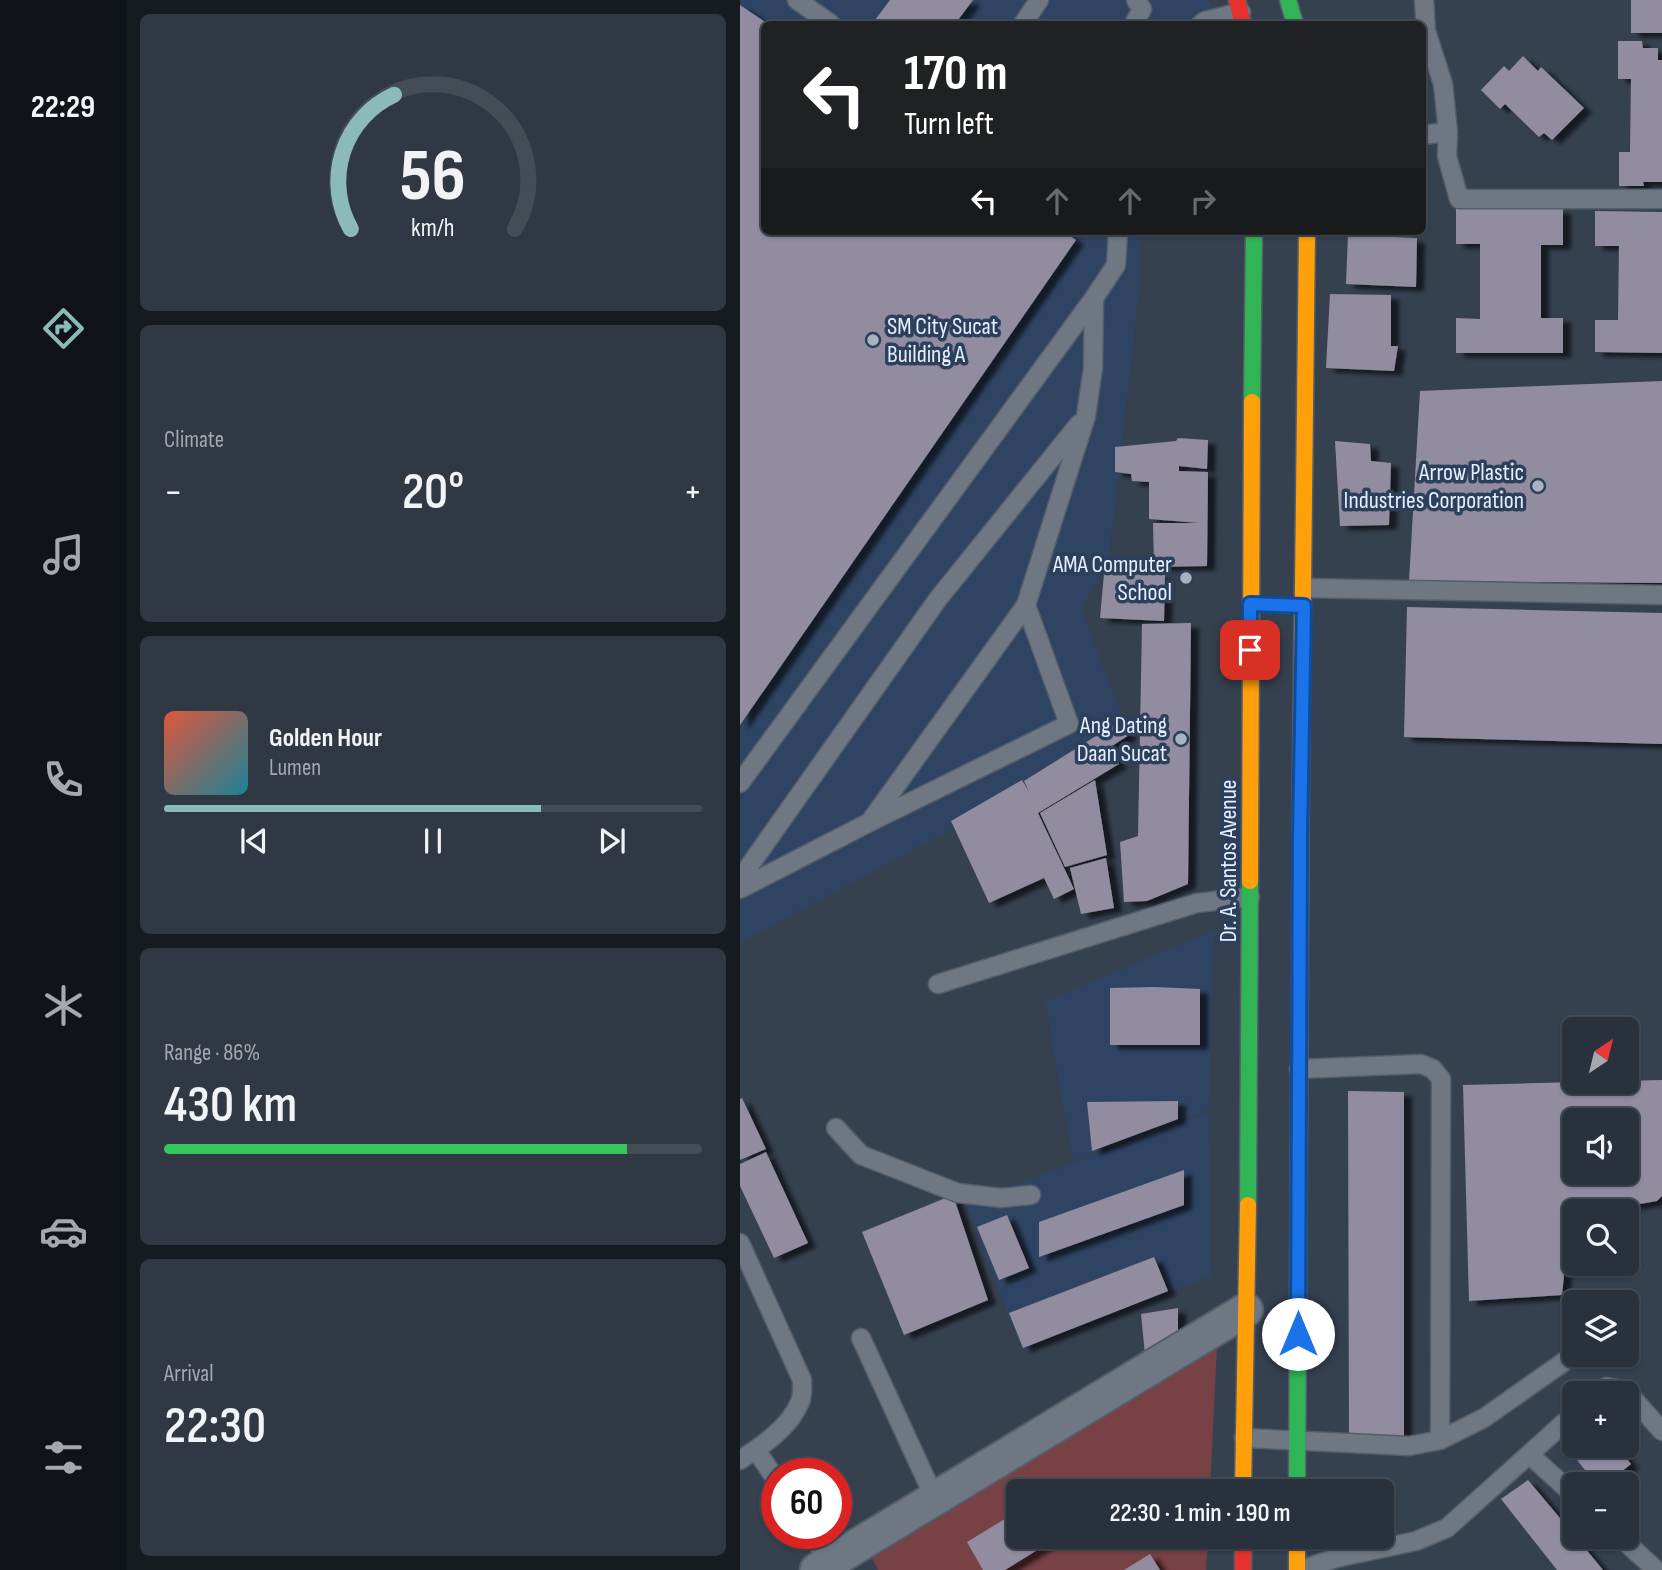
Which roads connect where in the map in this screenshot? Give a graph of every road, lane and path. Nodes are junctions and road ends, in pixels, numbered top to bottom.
1 (797, 0) edge
2 (1039, 0) edge
3 (1136, 0) edge
4 (1288, 0) edge
5 (1424, 0) edge
6 (1240, 12) edge
7 (827, 21) edge
8 (1025, 21) edge
9 (1136, 21) edge
10 (1206, 21) edge
11 (1294, 21) edge
12 (1425, 21) edge
13 (1426, 31) edge
14 (1448, 132) junction
15 (1426, 135) edge
16 (1662, 199) edge
17 (1118, 235) edge
18 (1253, 235) edge
19 (1307, 235) edge
20 (1094, 298) junction
21 (1086, 415) junction
22 (1662, 595) edge
23 (1304, 597) junction
24 (1250, 604) junction
25 (1026, 605) junction
26 (740, 783) edge
27 (870, 822) junction
28 (740, 879) edge
29 (740, 889) edge
30 (1250, 897) junction
31 (938, 984) dead end
32 (1299, 1069) junction
33 (836, 1128) dead end
34 (1030, 1195) dead end
35 (740, 1243) edge
36 (1246, 1310) junction
37 (861, 1338) dead end
38 (1562, 1362) edge
39 (1639, 1405) edge
40 (1562, 1425) edge
41 (1662, 1431) edge
42 (1244, 1438) junction
43 (1298, 1440) junction
44 (1440, 1440) junction
45 (756, 1450) junction
46 (1530, 1455) junction
47 (761, 1458) edge
48 (740, 1460) edge
49 (1243, 1479) edge
50 (1297, 1479) edge
51 (1562, 1484) edge
52 (935, 1499) junction
53 (817, 1549) edge
54 (1243, 1549) edge
55 (1298, 1549) edge
56 (1633, 1549) edge
57 (822, 1566) edge
58 (1243, 1570) edge
59 (1299, 1570) edge
60 (1656, 1570) edge

1 - 7 lane
2 - 8 lane
3 - 9 lane
4 - 11 main road
5 - 12 lane
6 - 10 lane
13 - 14 lane
14 - 15 lane
14 - 16 lane
17 - 20 lane
18 - 24 main road, Dr. A. Santos Avenue
19 - 23 main road
20 - 21 lane
20 - 26 lane
21 - 25 lane
21 - 28 lane
22 - 23 lane
23 - 24 main road
23 - 32 main road
24 - 30 main road, Dr. A. Santos Avenue
25 - 27 lane
25 - 27 lane
27 - 29 lane
30 - 31 lane
30 - 36 main road, Dr. A. Santos Avenue
32 - 43 main road
32 - 44 lane
33 - 34 lane
35 - 45 lane
36 - 42 main road, Dr. A. Santos Avenue
36 - 52 street
37 - 52 lane
38 - 44 lane
39 - 41 lane
40 - 46 lane
42 - 43 lane
42 - 49 main road, Dr. A. Santos Avenue
43 - 44 lane
43 - 50 main road
45 - 47 lane
45 - 48 lane
46 - 51 lane
46 - 59 lane
52 - 57 street
53 - 57 lane
54 - 58 main road
55 - 59 main road
56 - 60 lane

